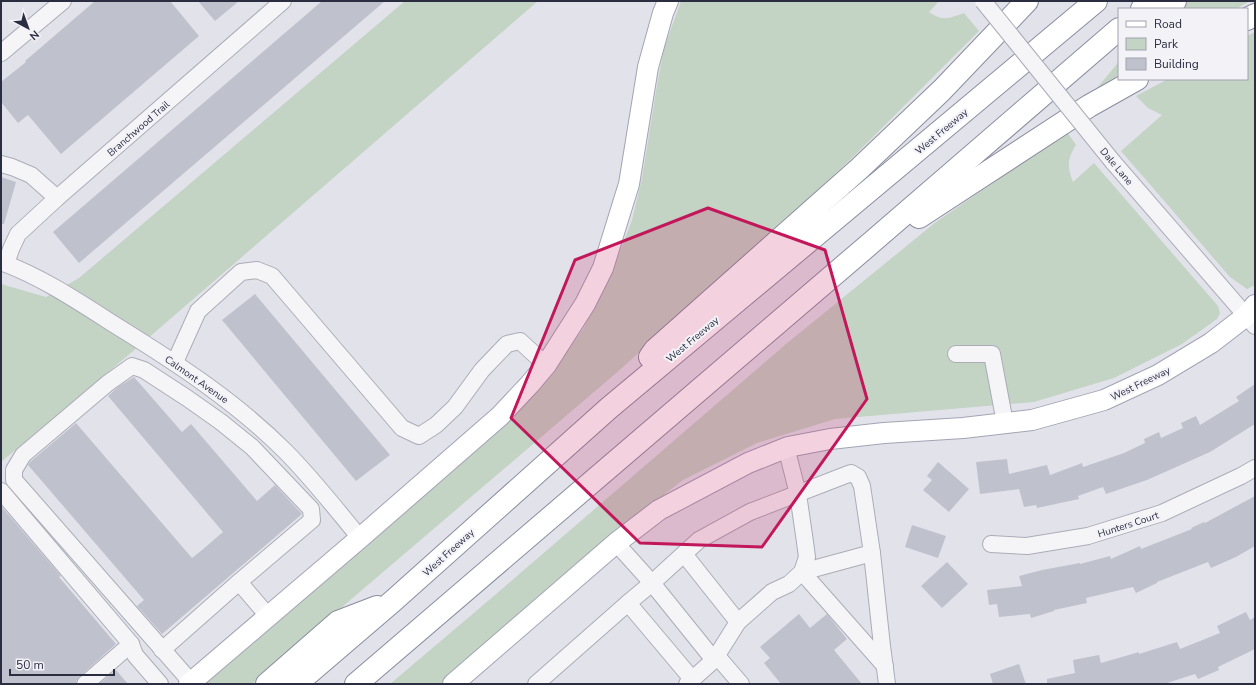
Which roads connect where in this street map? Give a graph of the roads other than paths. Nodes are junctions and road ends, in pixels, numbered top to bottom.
1 (62, 1) edge
2 (283, 1) edge
3 (668, 1) edge
4 (984, 1) edge
5 (1027, 1) edge
6 (1096, 1) edge
7 (1151, 1) edge
8 (1175, 1) edge
9 (1143, 8) edge
10 (1166, 8) edge
11 (1118, 30) edge
12 (1118, 50) edge
13 (1, 53) edge
14 (1135, 80) edge
15 (1021, 114) junction
16 (1, 164) edge
17 (57, 198) junction
18 (872, 242) junction
19 (4, 263) edge
20 (1252, 316) edge
21 (148, 345) junction
22 (956, 354) dead end
23 (175, 362) junction
24 (546, 365) junction
25 (138, 368) junction
26 (610, 408) junction
27 (1006, 423) junction
28 (786, 447) junction
29 (1255, 468) edge
30 (1, 491) edge
31 (798, 494) junction
32 (360, 538) junction
33 (616, 543) junction
34 (991, 544) dead end
35 (872, 553) junction
36 (684, 554) junction
37 (802, 572) junction
38 (239, 582) junction
39 (652, 583) junction
40 (393, 601) junction
41 (628, 603) junction
42 (269, 617) junction
43 (738, 622) junction
44 (131, 644) junction
45 (162, 650) junction
46 (716, 658) junction
47 (885, 666) junction
48 (689, 682) edge
49 (190, 683) edge
50 (84, 684) edge
51 (160, 684) edge
52 (267, 684) edge
53 (296, 684) edge
54 (356, 684) edge
55 (453, 684) edge
56 (536, 684) edge
57 (741, 684) edge
58 (887, 684) edge

1 - 13 street
2 - 17 street, Branchwood Trail
3 - 24 main road
4 - 20 street, Dale Lane, bridge
5 - 26 highway
6 - 26 highway, West Freeway
7 - 9 highway
8 - 10 highway
11 - 15 highway
12 - 15 highway
14 - 18 highway
15 - 18 highway
16 - 17 street
17 - 19 street, Branchwood Trail
18 - 54 highway
19 - 21 street, Calmont Avenue
20 - 27 main road, West Freeway
21 - 23 street, Calmont Avenue
21 - 25 street
22 - 27 street
23 - 24 street
23 - 32 street, Calmont Avenue
24 - 32 main road
25 - 38 street
25 - 45 street
26 - 40 highway, West Freeway
27 - 28 main road, West Freeway
28 - 31 street
28 - 33 main road, West Freeway
29 - 34 street, Hunters Court
30 - 44 street
31 - 35 street
31 - 36 street
31 - 37 street
32 - 42 main road
33 - 39 street
33 - 55 main road, West Freeway
35 - 37 street
35 - 47 street
36 - 39 street
36 - 43 street
37 - 43 street
37 - 47 street
38 - 42 street
38 - 45 street
39 - 41 street
39 - 46 street
40 - 52 highway
40 - 53 highway, West Freeway
41 - 48 street
41 - 56 street
42 - 49 main road
43 - 46 street
44 - 50 street
44 - 51 street
45 - 49 street
46 - 48 street
46 - 57 street
47 - 58 street

